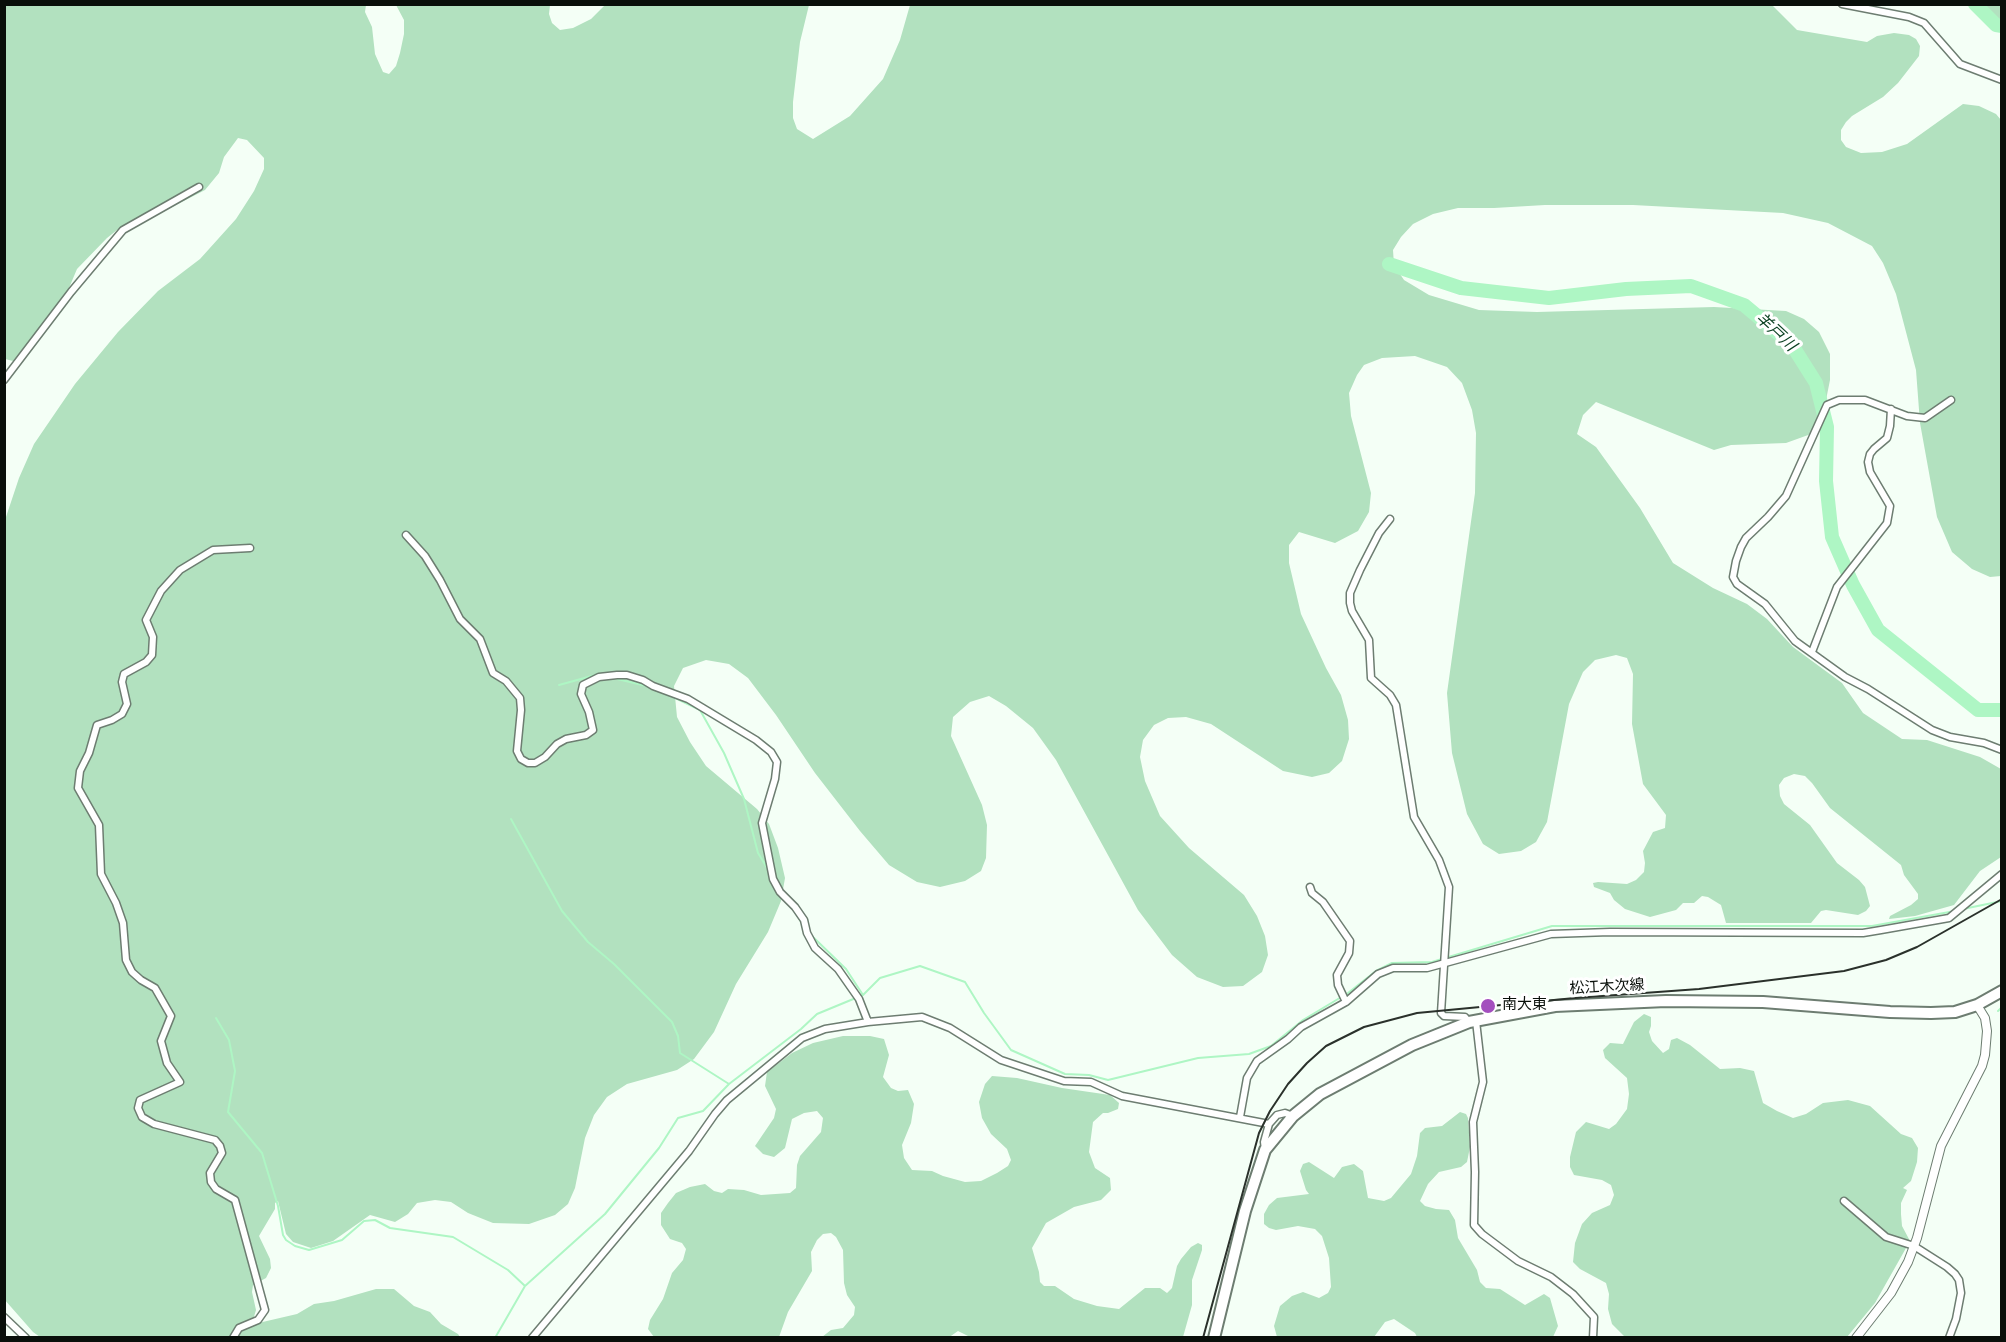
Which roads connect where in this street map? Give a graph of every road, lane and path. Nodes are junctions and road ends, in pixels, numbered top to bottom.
1 (1842, 4) edge
2 (2001, 80) edge
3 (199, 187) dead end
4 (4, 380) edge
5 (1951, 400) dead end
6 (1891, 409) junction
7 (1390, 519) dead end
8 (405, 535) dead end
9 (250, 548) dead end
10 (1812, 652) junction
11 (2001, 750) edge
12 (2001, 874) edge
13 (1310, 887) dead end
14 (1444, 960) junction
15 (2001, 991) edge
16 (1344, 998) junction
17 (1977, 1005) junction
18 (868, 1022) junction
19 (1473, 1022) junction
20 (1293, 1116) junction
21 (1240, 1118) junction
22 (1269, 1125) junction
23 (1265, 1150) junction
24 (1844, 1201) dead end
25 (1914, 1246) junction
26 (4, 1317) edge
27 (26, 1338) edge
28 (233, 1338) edge
29 (532, 1338) edge
30 (1214, 1338) edge
31 (1593, 1338) edge
32 (1856, 1338) edge
33 (1949, 1338) edge

1 - 2 street
3 - 4 street
5 - 6 street
6 - 10 street
6 - 10 street
7 - 14 street
8 - 18 street
9 - 28 street
10 - 11 street
12 - 14 street
13 - 16 street
14 - 16 street
14 - 19 street
15 - 17 main road, 松江木次線
16 - 21 street
17 - 19 main road, 松江木次線
17 - 25 street
18 - 21 street
18 - 29 street
19 - 20 main road, 松江木次線
19 - 31 street
20 - 22 street
20 - 23 main road, 松江木次線
21 - 22 street
22 - 23 street
23 - 30 main road, 松江木次線
24 - 25 street
25 - 32 street
25 - 33 street
26 - 27 street

